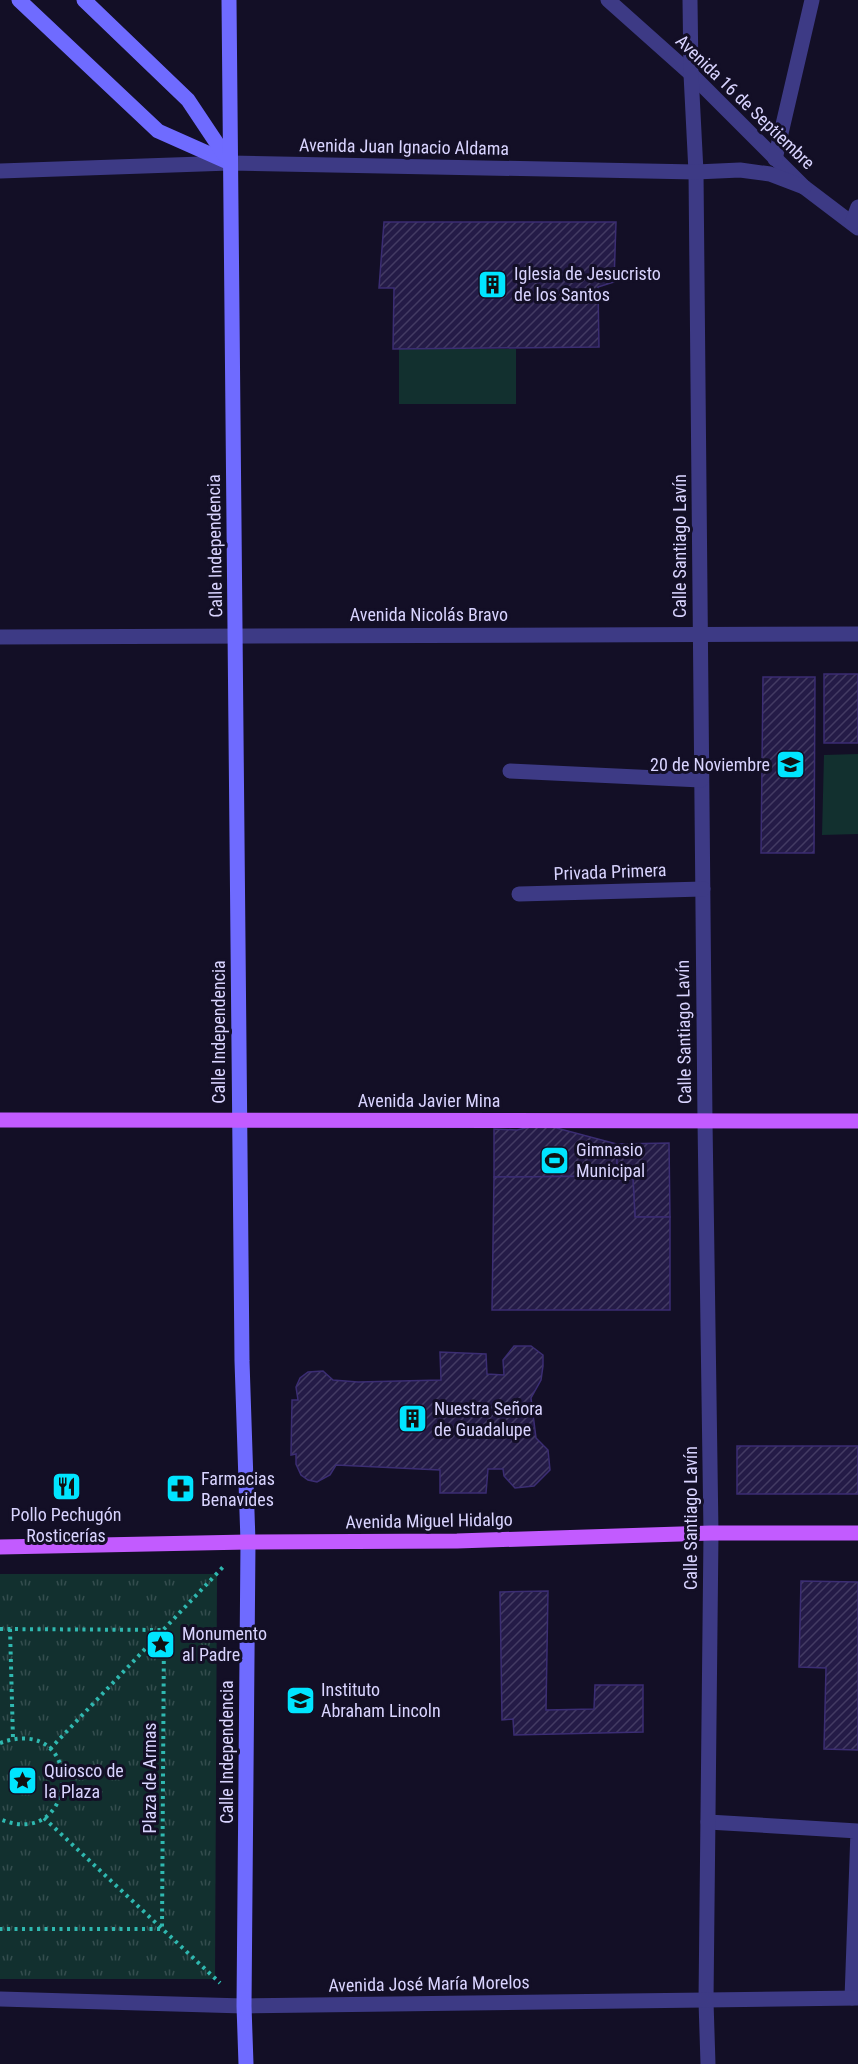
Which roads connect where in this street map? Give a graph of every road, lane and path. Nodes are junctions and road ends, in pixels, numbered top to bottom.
1 (19, 0) edge
2 (84, 0) edge
3 (229, 0) edge
4 (608, 0) edge
5 (690, 0) edge
6 (812, 0) edge
7 (691, 74) junction
8 (775, 159) junction
9 (230, 163) junction
10 (0, 171) edge
11 (696, 172) junction
12 (804, 187) junction
13 (858, 207) edge
14 (855, 226) edge
15 (700, 634) junction
16 (858, 634) edge
17 (235, 635) junction
18 (0, 637) edge
19 (510, 771) dead end
20 (701, 780) junction
21 (703, 889) junction
22 (519, 894) dead end
23 (0, 1120) edge
24 (239, 1120) junction
25 (705, 1120) junction
26 (858, 1121) edge
27 (711, 1533) junction
28 (858, 1533) edge
29 (248, 1542) junction
30 (0, 1547) edge
31 (0, 1629) edge
32 (10, 1629) junction
33 (164, 1629) junction
34 (13, 1739) junction
35 (0, 1743) edge
36 (50, 1749) junction
37 (44, 1818) junction
38 (0, 1820) edge
39 (708, 1822) junction
40 (0, 1929) edge
41 (162, 1929) junction
42 (855, 1998) edge
43 (0, 1999) edge
44 (706, 2001) junction
45 (244, 2006) junction
46 (246, 2064) edge
47 (708, 2064) edge

1 - 9 main road
2 - 9 main road
3 - 9 main road, Calle Independencia
4 - 7 street, Avenida 16 de Septiembre
5 - 7 street, Calle Santiago Lavín
6 - 8 street
7 - 8 street, Avenida 16 de Septiembre
7 - 11 street, Calle Santiago Lavín
8 - 12 street, Avenida 16 de Septiembre
9 - 10 street, Avenida Juan Ignacio Aldama
9 - 11 street, Avenida Juan Ignacio Aldama
9 - 17 main road, Calle Independencia
11 - 12 street, Avenida Juan Ignacio Aldama
11 - 15 street, Calle Santiago Lavín
12 - 14 street, Avenida 16 de Septiembre
13 - 14 street
15 - 16 street, Avenida Nicolás Bravo
15 - 17 street, Avenida Nicolás Bravo
15 - 20 street, Calle Santiago Lavín
17 - 18 street, Avenida Nicolás Bravo
17 - 24 main road, Calle Independencia
19 - 20 street
20 - 21 street, Calle Santiago Lavín
21 - 22 street, Privada Primera
21 - 25 street, Calle Santiago Lavín
23 - 24 main road, Avenida Javier Mina
24 - 25 main road, Avenida Javier Mina
24 - 29 main road, Calle Independencia
25 - 26 main road, Avenida Javier Mina
25 - 27 street, Calle Santiago Lavín
27 - 28 main road, Avenida Miguel Hidalgo
27 - 29 main road, Avenida Miguel Hidalgo
27 - 39 street, Calle Santiago Lavín
29 - 30 main road, Avenida Miguel Hidalgo
29 - 33 path
29 - 45 main road, Calle Independencia
31 - 32 path
32 - 33 path
32 - 34 path
33 - 36 path
33 - 41 path, Plaza de Armas
34 - 35 path
34 - 36 path
36 - 37 path
37 - 38 path
37 - 41 path
39 - 42 street
39 - 44 street, Calle Santiago Lavín
40 - 41 path
41 - 45 path
42 - 44 street, Avenida José María Morelos
43 - 45 street, Avenida José María Morelos
44 - 45 street, Avenida José María Morelos
44 - 47 street, Calle Santiago Lavín
45 - 46 main road, Calle Independencia

